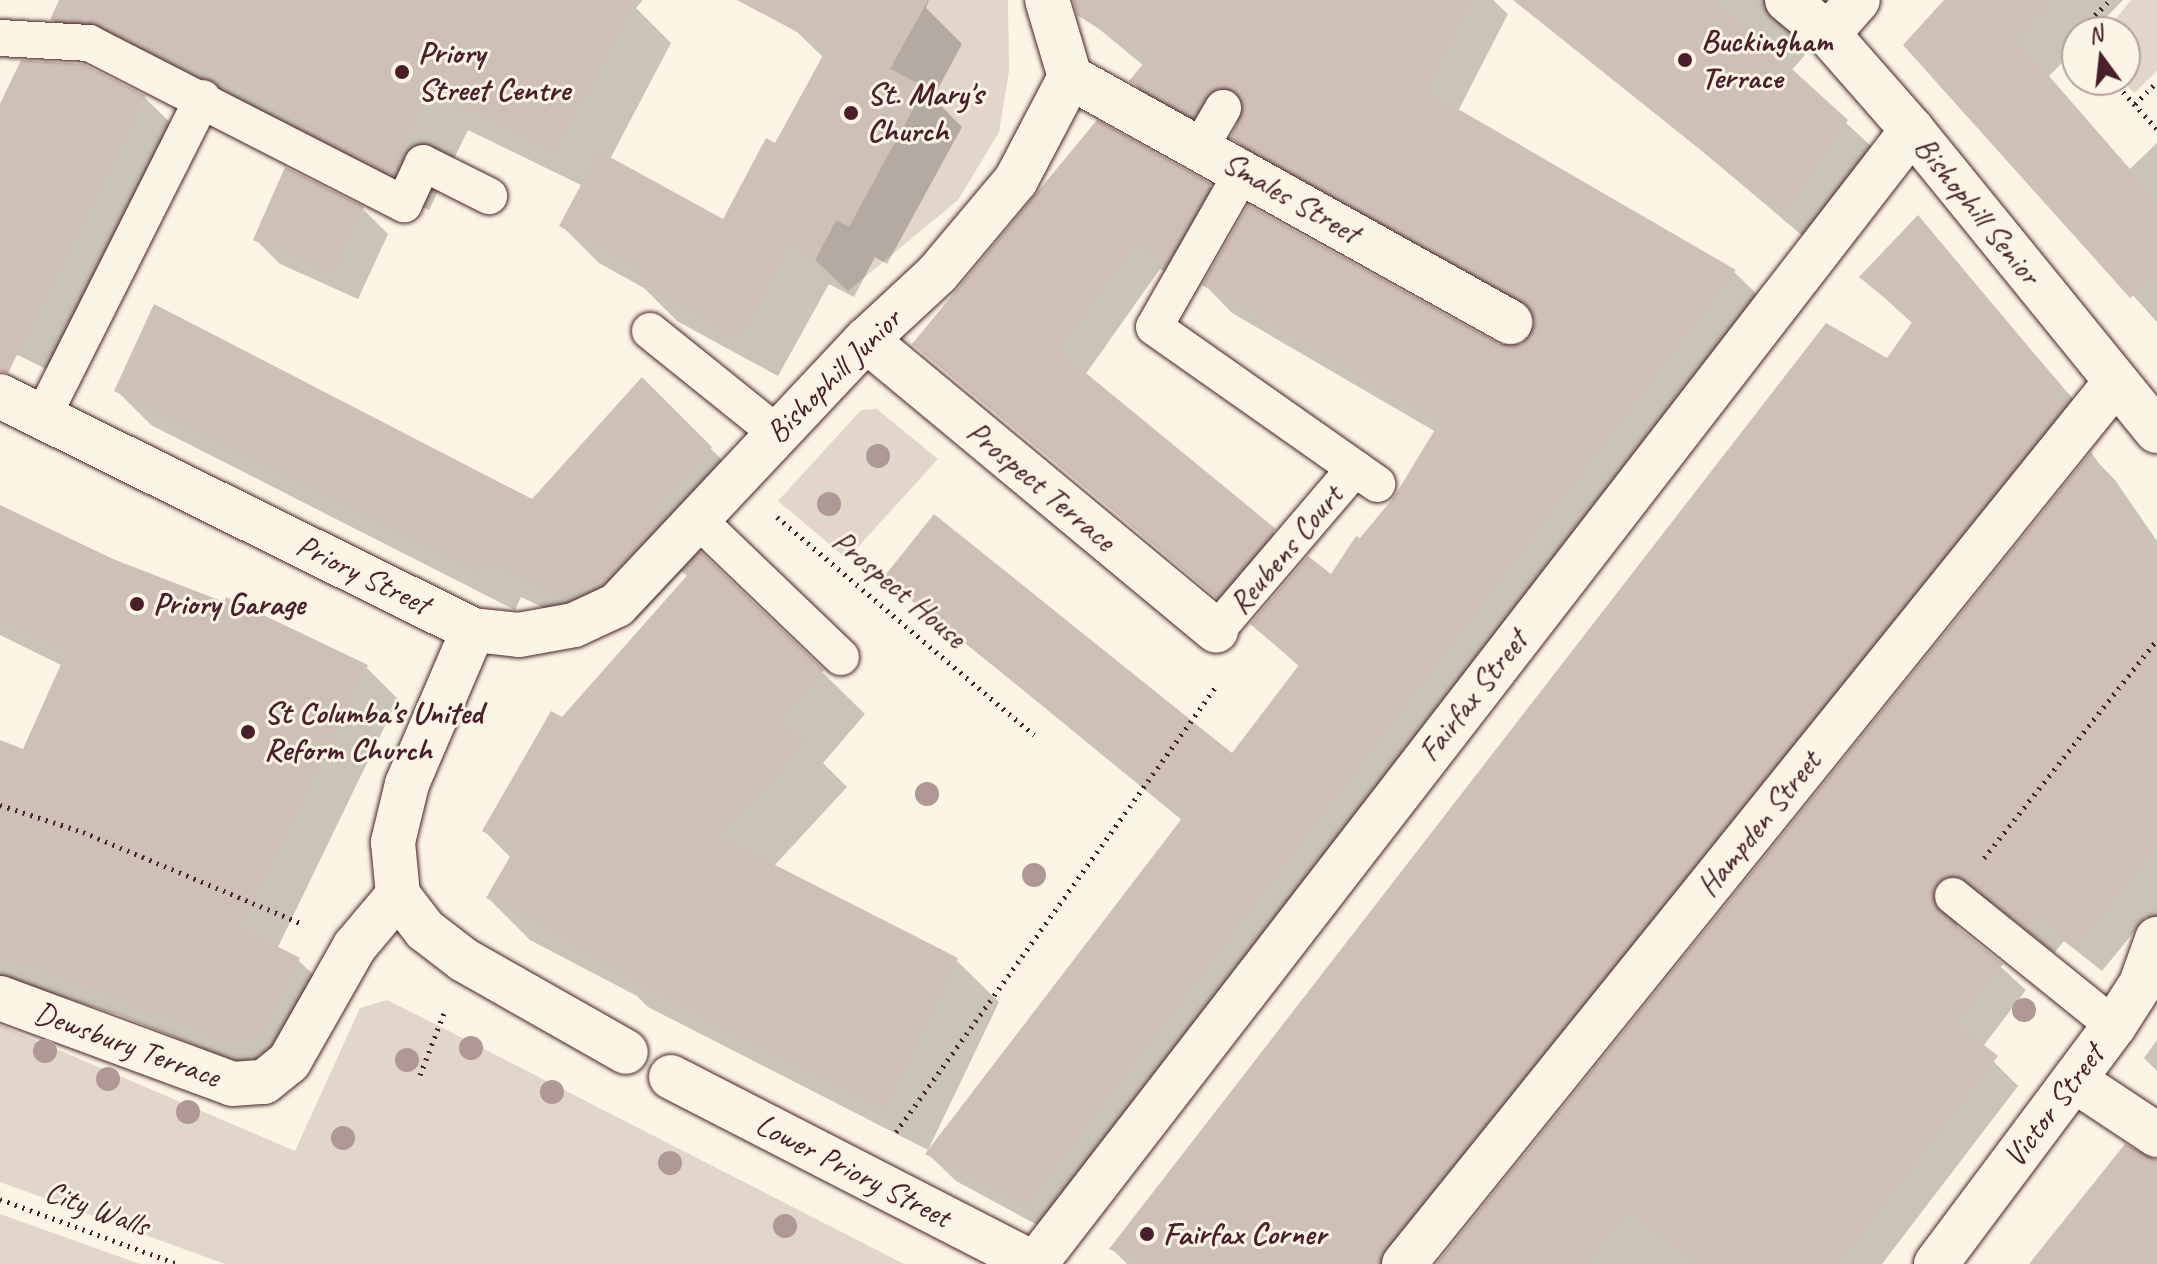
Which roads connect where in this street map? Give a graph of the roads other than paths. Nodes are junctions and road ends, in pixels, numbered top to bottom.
1 (1047, 0) edge
2 (1787, 0) edge
3 (1858, 0) edge
4 (1828, 34) junction
5 (0, 38) edge
6 (1070, 77) junction
7 (203, 98) junction
8 (1223, 108) dead end
9 (1912, 130) junction
10 (1201, 146) junction
11 (1242, 173) junction
12 (489, 196) dead end
13 (1510, 322) dead end
14 (650, 331) dead end
15 (866, 340) junction
16 (2114, 384) junction
17 (0, 396) edge
18 (42, 418) junction
19 (2157, 431) edge
20 (777, 433) junction
21 (698, 520) junction
22 (473, 630) junction
23 (1216, 631) joint
24 (841, 657) dead end
25 (398, 895) junction
26 (1953, 896) road end
27 (2157, 939) edge
28 (0, 998) edge
29 (2114, 1026) junction
30 (626, 1052) dead end
31 (671, 1077) dead end
32 (2074, 1080) junction
33 (2157, 1135) edge
34 (1035, 1264) edge
35 (1404, 1264) edge
36 (1936, 1264) edge

1 - 6 street
2 - 4 street, Bishophill Senior
3 - 4 street
4 - 9 street, Bishophill Senior
5 - 7 lane
6 - 10 street, Smales Street
6 - 15 street, Bishophill Junior
7 - 12 lane
7 - 18 lane
8 - 10 lane
9 - 16 street, Bishophill Senior
9 - 34 street, Fairfax Street
10 - 11 street, Smales Street
11 - 13 street, Smales Street
11 - 23 lane, Reubens Court
14 - 20 lane
15 - 20 street, Bishophill Junior
15 - 23 street, Prospect Terrace
16 - 19 street, Bishophill Senior
16 - 35 street, Hampden Street
17 - 18 street, Priory Street
18 - 22 street, Priory Street
20 - 21 street, Bishophill Junior
21 - 22 street, Bishophill Junior
21 - 24 lane
22 - 25 street
25 - 28 street, Dewsbury Terrace
25 - 30 street
26 - 29 lane
27 - 29 street, Victor Street
29 - 32 street, Victor Street
31 - 34 street, Lower Priory Street
32 - 33 street
32 - 36 street, Victor Street

